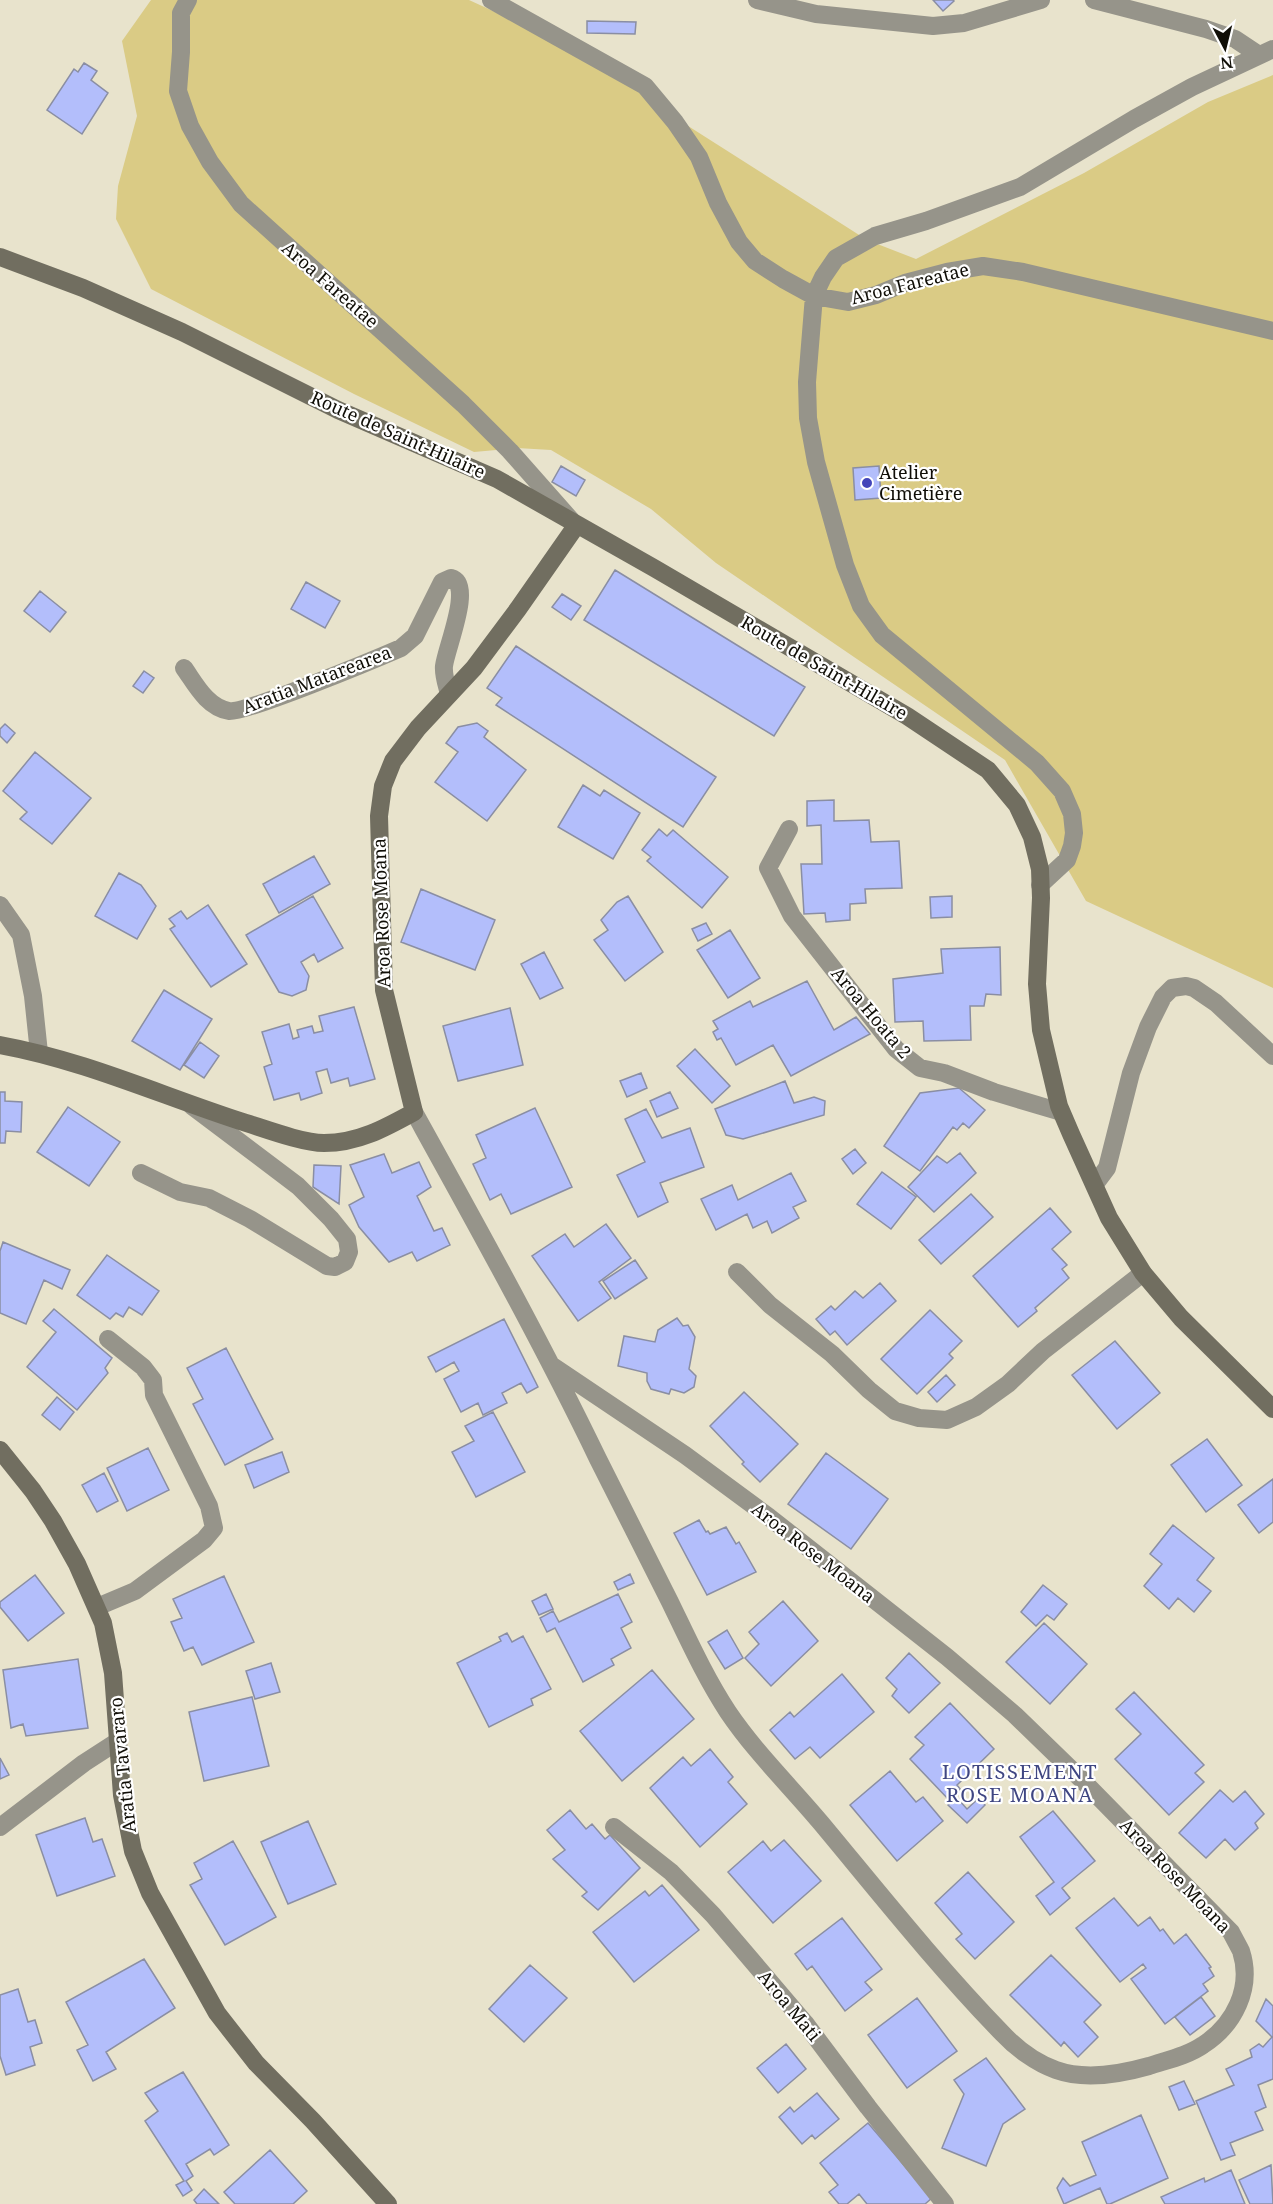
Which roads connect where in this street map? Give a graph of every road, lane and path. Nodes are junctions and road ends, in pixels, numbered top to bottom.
1 (188, 0) edge
2 (491, 0) edge
3 (757, 0) edge
4 (1041, 0) edge
5 (1094, 0) edge
6 (1266, 52) edge
7 (0, 257) edge
8 (814, 296) junction
9 (1273, 332) edge
10 (576, 526) junction
11 (184, 668) dead end
12 (449, 694) junction
13 (789, 829) dead end
14 (1040, 885) junction
15 (0, 905) edge
16 (0, 1046) edge
17 (39, 1053) junction
18 (1273, 1056) edge
19 (188, 1103) junction
20 (414, 1112) junction
21 (1061, 1112) junction
22 (141, 1173) dead end
23 (1095, 1184) junction
24 (737, 1272) dead end
25 (1143, 1274) junction
26 (108, 1339) dead end
27 (551, 1365) junction
28 (1273, 1409) edge
29 (0, 1450) edge
30 (97, 1607) junction
31 (118, 1741) junction
32 (0, 1827) edge
33 (614, 1827) dead end
34 (388, 2204) edge
35 (945, 2204) edge

1 - 10 street, Aroa Fareatae
2 - 8 street, Aroa Fareatae
3 - 4 street
5 - 6 street
6 - 8 street
7 - 10 main road, Route de Saint-Hilaire
8 - 9 street, Aroa Fareatae
8 - 14 street
10 - 12 main road, Aroa Rose Moana
10 - 14 main road, Route de Saint-Hilaire
11 - 12 street, Aratia Matarearea
12 - 20 main road, Aroa Rose Moana
13 - 21 street, Aroa Hoata 2
14 - 21 main road, Route de Saint-Hilaire
15 - 17 street
16 - 17 main road
17 - 19 main road
18 - 23 street
19 - 20 main road
19 - 22 street
20 - 27 street, Aroa Rose Moana
21 - 23 main road, Route de Saint-Hilaire
23 - 25 main road, Route de Saint-Hilaire
24 - 25 street
25 - 28 main road, Route de Saint-Hilaire
26 - 30 street
27 - 27 street, Aroa Rose Moana
29 - 30 main road, Aratia Tavararo
30 - 31 main road, Aratia Tavararo
31 - 32 street
31 - 34 main road, Aratia Tavararo
33 - 35 street, Aroa Mati

